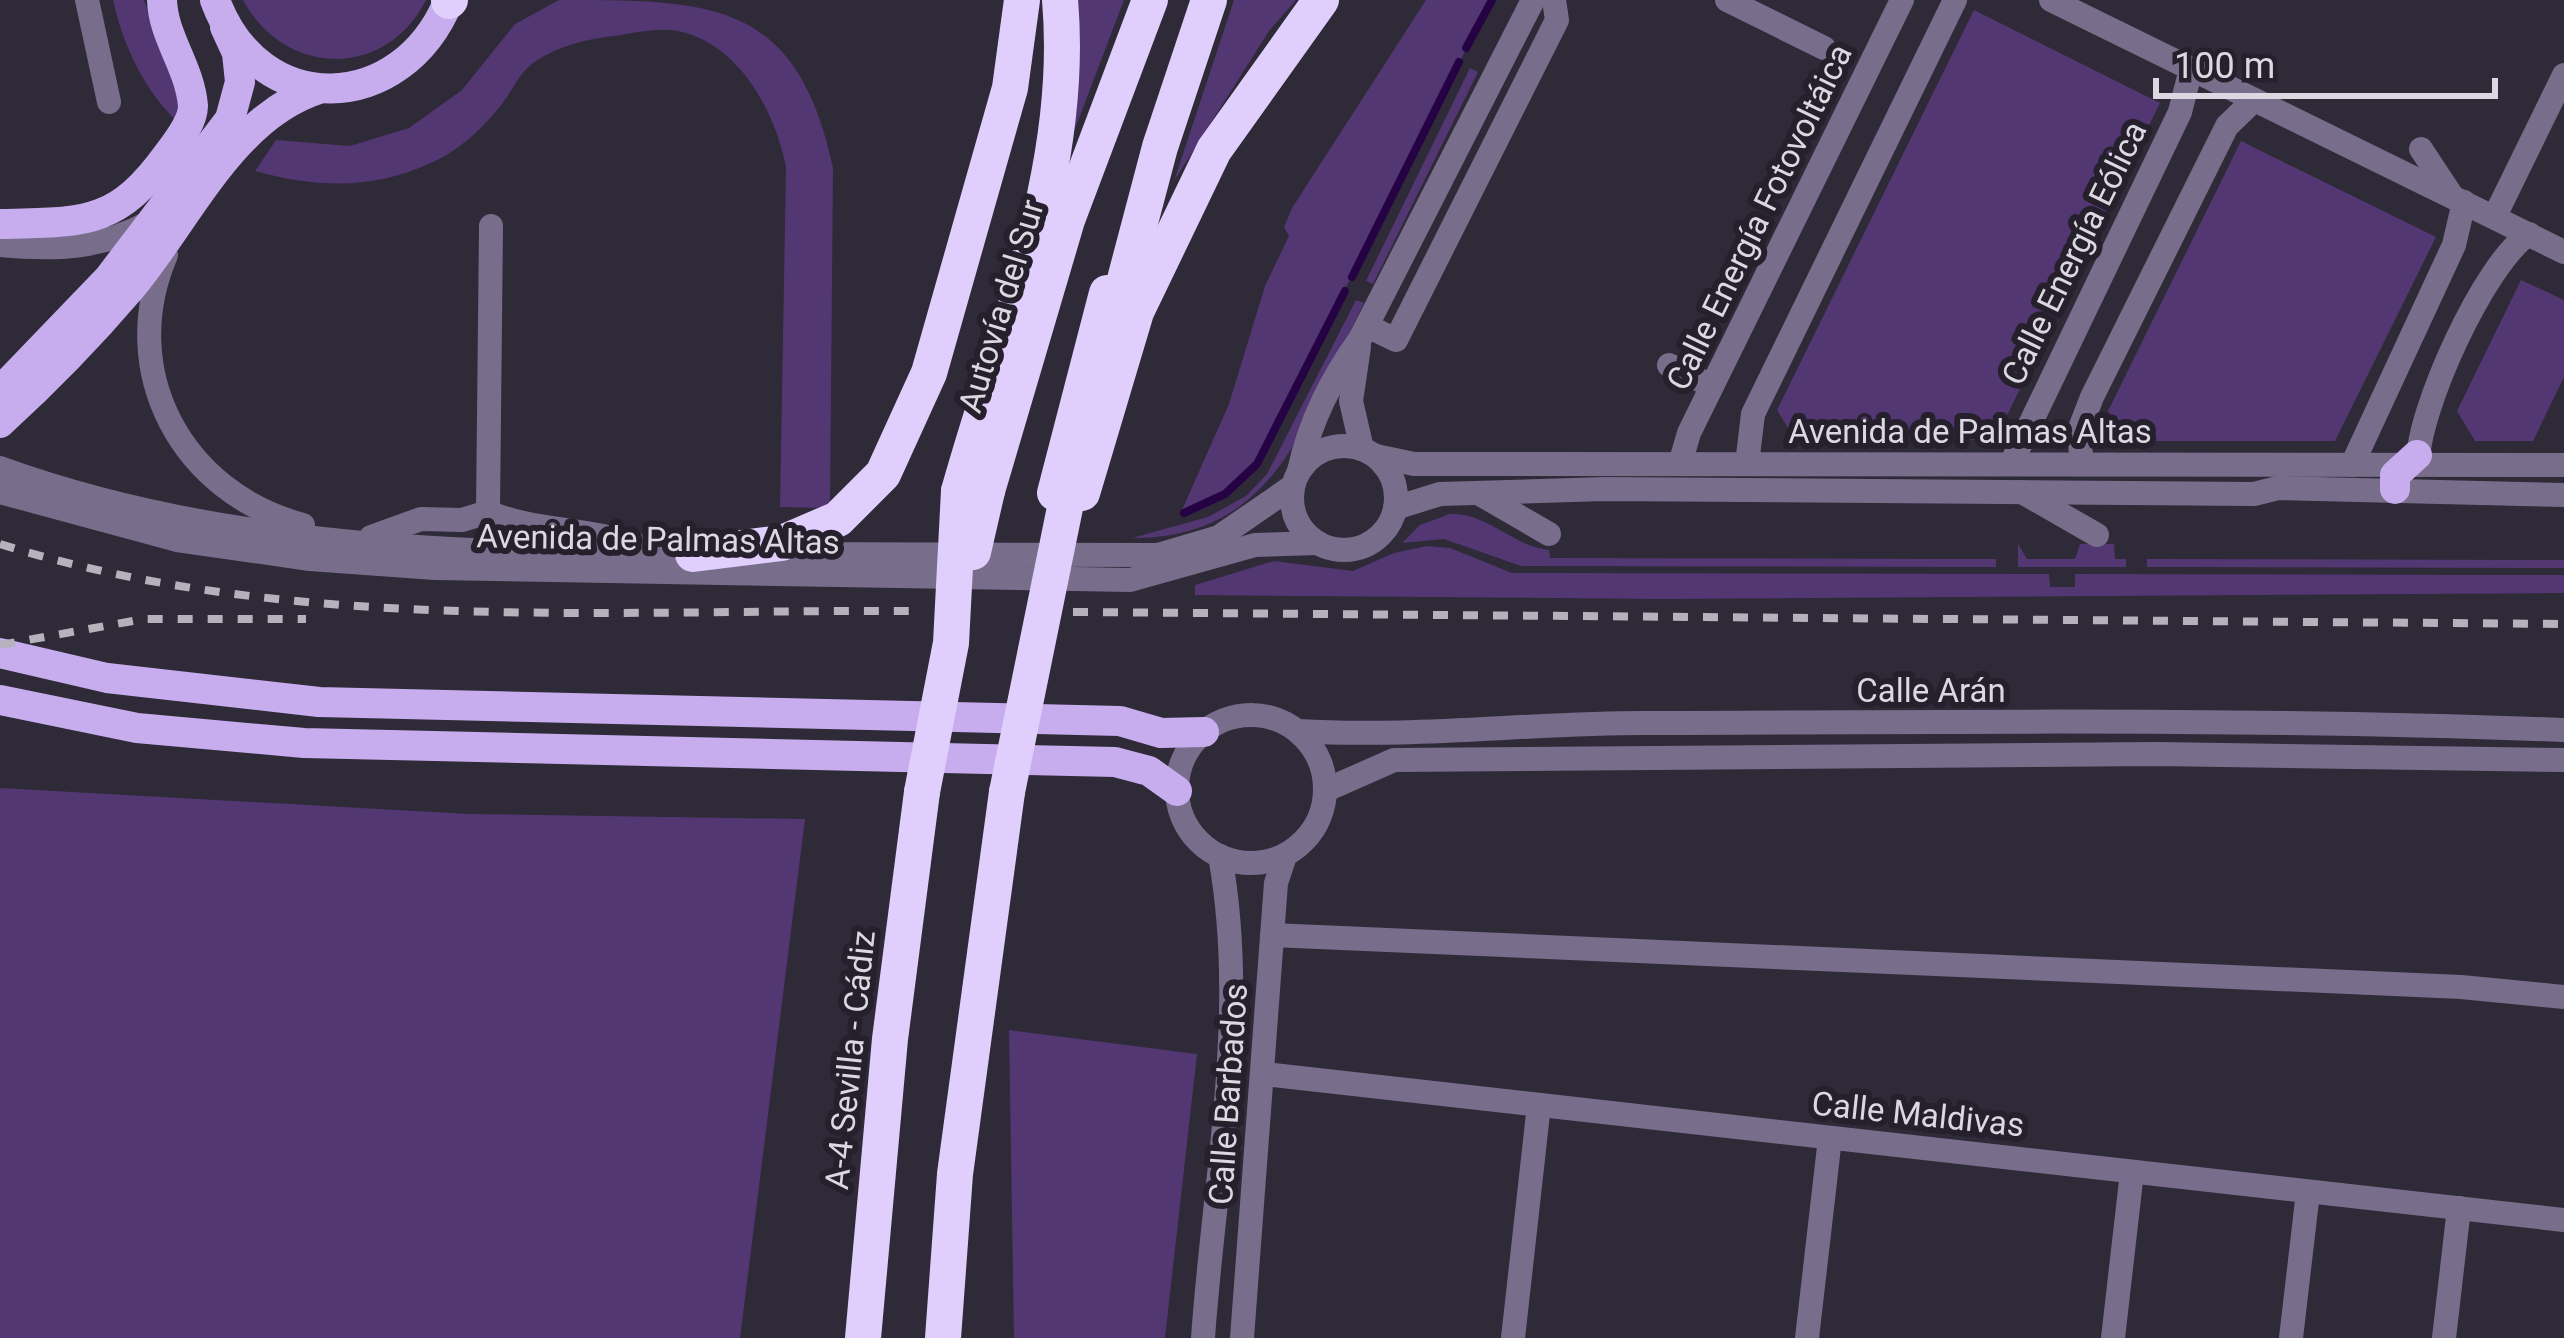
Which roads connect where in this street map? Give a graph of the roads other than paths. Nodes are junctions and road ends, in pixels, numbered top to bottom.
1 (87, 0) edge
2 (162, 0) edge
3 (450, 0) edge
4 (1022, 0) edge
5 (1060, 0) edge
6 (1130, 0) edge
7 (1150, 0) edge
8 (1196, 0) edge
9 (1209, 0) edge
10 (1321, 0) edge
11 (1726, 0) edge
12 (1902, 0) edge
13 (1955, 0) edge
14 (2051, 0) edge
15 (1549, 2) edge
16 (220, 14) edge
17 (1825, 48) dead end
18 (2192, 69) junction
19 (2564, 75) edge
20 (319, 89) junction
21 (2254, 100) junction
22 (109, 102) dead end
23 (2421, 149) dead end
24 (2458, 199) junction
25 (2495, 216) junction
26 (0, 219) edge
27 (1067, 220) junction
28 (167, 222) junction
29 (491, 226) dead end
30 (2529, 234) junction
31 (0, 244) edge
32 (2564, 253) edge
33 (1364, 332) junction
34 (1669, 365) dead end
35 (1712, 386) junction
36 (0, 391) edge
37 (0, 423) edge
38 (1369, 453) junction
39 (2074, 458) junction
40 (1741, 459) junction
41 (1679, 464) junction
42 (2352, 465) junction
43 (2564, 465) edge
44 (0, 468) edge
45 (2409, 468) junction
46 (2012, 477) junction
47 (1296, 479) junction
48 (1717, 489) junction
49 (2044, 489) junction
50 (973, 491) junction
51 (0, 492) edge
52 (1068, 493) junction
53 (1478, 493) junction
54 (2564, 495) edge
55 (1395, 508) junction
56 (488, 512) junction
57 (1549, 534) dead end
58 (2097, 535) dead end
59 (371, 537) junction
60 (1318, 543) junction
61 (430, 548) junction
62 (677, 554) junction
63 (951, 643) joint
64 (0, 652) edge
65 (0, 700) edge
66 (2564, 730) edge
67 (1298, 731) junction
68 (1204, 732) junction
69 (2564, 760) edge
70 (1326, 790) junction
71 (1177, 791) junction
72 (1220, 856) junction
73 (1285, 856) junction
74 (1272, 935) junction
75 (2564, 998) edge
76 (1264, 1074) junction
77 (1539, 1105) junction
78 (1830, 1138) junction
79 (2132, 1172) junction
80 (2308, 1192) junction
81 (2458, 1208) junction
82 (2564, 1220) edge
83 (1242, 1337) edge
84 (863, 1338) edge
85 (943, 1338) edge
86 (1203, 1338) edge
87 (1252, 1338) edge
88 (1513, 1338) edge
89 (1807, 1338) edge
90 (2114, 1338) edge
91 (2291, 1338) edge
92 (2444, 1338) edge

1 - 22 street
2 - 26 main road
3 - 20 main road
4 - 62 highway
5 - 50 highway
6 - 27 highway
7 - 27 highway, Autovía del Sur
8 - 52 highway
9 - 52 highway
10 - 52 highway
11 - 17 street
12 - 35 street, Calle Energía Fotovoltáica
13 - 40 street
14 - 18 street
15 - 33 street
15 - 33 street
16 - 20 main road
16 - 28 main road
18 - 21 street
18 - 46 street, Calle Energía Eólica
19 - 25 street
20 - 28 main road
21 - 24 street
21 - 39 street
23 - 24 street
24 - 25 street
24 - 42 street
25 - 30 street
27 - 50 highway, Autovía del Sur
28 - 31 street
28 - 36 main road
28 - 37 main road
28 - 59 street
29 - 56 street
30 - 32 street
30 - 45 street
33 - 38 street
33 - 47 street
34 - 35 street
35 - 41 street, Calle Energía Fotovoltáica
38 - 41 street, Avenida de Palmas Altas
38 - 47 street
38 - 55 street
39 - 42 street, Avenida de Palmas Altas
39 - 46 street, Avenida de Palmas Altas
39 - 49 street
40 - 41 street, Avenida de Palmas Altas
40 - 46 street, Avenida de Palmas Altas
40 - 48 street
42 - 45 street, Avenida de Palmas Altas
43 - 45 street, Avenida de Palmas Altas
44 - 61 street, Avenida de Palmas Altas
45 - 49 street, Avenida de Palmas Altas
45 - 54 street, Avenida de Palmas Altas
46 - 48 street, Avenida de Palmas Altas
46 - 49 street, Avenida de Palmas Altas
46 - 58 street
47 - 60 street
47 - 62 street, Avenida de Palmas Altas
48 - 53 street, Avenida de Palmas Altas
50 - 63 highway, Autovía del Sur, bridge
51 - 60 street, Avenida de Palmas Altas
52 - 85 highway, bridge
53 - 55 street, Avenida de Palmas Altas
53 - 57 street
55 - 60 street
56 - 59 street
56 - 62 street
59 - 61 street
61 - 62 street, Avenida de Palmas Altas
63 - 84 highway, A-4 Sevilla - Cádiz, bridge
64 - 68 main road
65 - 71 main road
66 - 67 street, Calle Arán
67 - 68 street
67 - 70 street
68 - 71 street
69 - 70 street, Calle Arán
70 - 73 street
71 - 72 street
72 - 73 street
72 - 86 street, Calle Barbados
73 - 74 street, Calle Barbados
74 - 75 street
74 - 76 street, Calle Barbados
76 - 77 street, Calle Maldivas
76 - 83 street, Calle Barbados
77 - 78 street, Calle Maldivas
77 - 88 street
78 - 79 street, Calle Maldivas
78 - 89 street
79 - 80 street, Calle Maldivas
79 - 90 street
80 - 81 street, Calle Maldivas
80 - 91 street
81 - 82 street, Calle Maldivas
81 - 92 street
83 - 87 street

